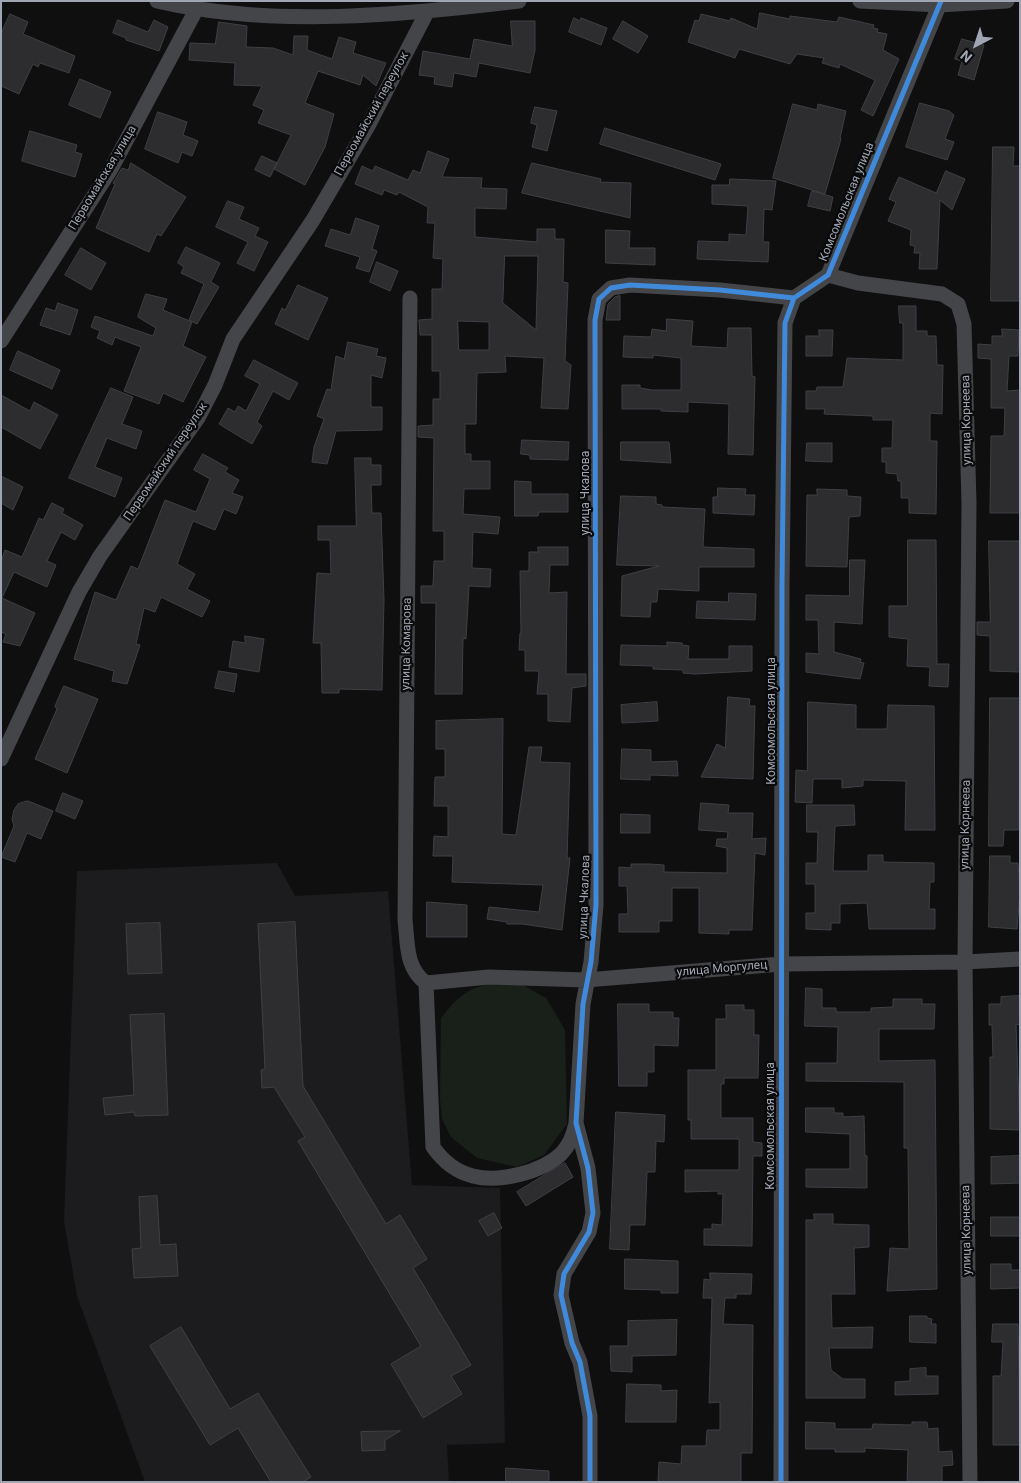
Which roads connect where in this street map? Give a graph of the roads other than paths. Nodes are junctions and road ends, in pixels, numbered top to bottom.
1 (157, 1) edge
2 (519, 1) edge
3 (860, 1) edge
4 (1007, 1) edge
5 (940, 3) edge
6 (196, 10) junction
7 (427, 12) junction
8 (828, 274) junction
9 (410, 298) dead end
10 (794, 298) junction
11 (1, 341) edge
12 (1, 759) edge
13 (1020, 959) edge
14 (965, 962) junction
15 (781, 964) junction
16 (586, 980) junction
17 (426, 983) junction
18 (576, 1122) junction
19 (590, 1482) edge
20 (782, 1482) edge
21 (970, 1482) edge

1 - 6 street
2 - 7 street
3 - 5 street
4 - 5 street
5 - 8 street, Комсомольская улица
6 - 7 street
6 - 11 street, Первомайская улица
7 - 12 street, Первомайский переулок
8 - 10 street, Комсомольская улица
8 - 14 street, улица Корнеева
9 - 17 street, улица Комарова
10 - 15 street, Комсомольская улица
10 - 16 street, улица Чкалова
13 - 14 street, улица Моргулец
14 - 15 street, улица Моргулец
14 - 21 street, улица Корнеева
15 - 16 street, улица Моргулец
15 - 20 street, Комсомольская улица
16 - 17 street, улица Моргулец
16 - 18 street, улица Чкалова
17 - 18 street
18 - 19 street, улица Чкалова

